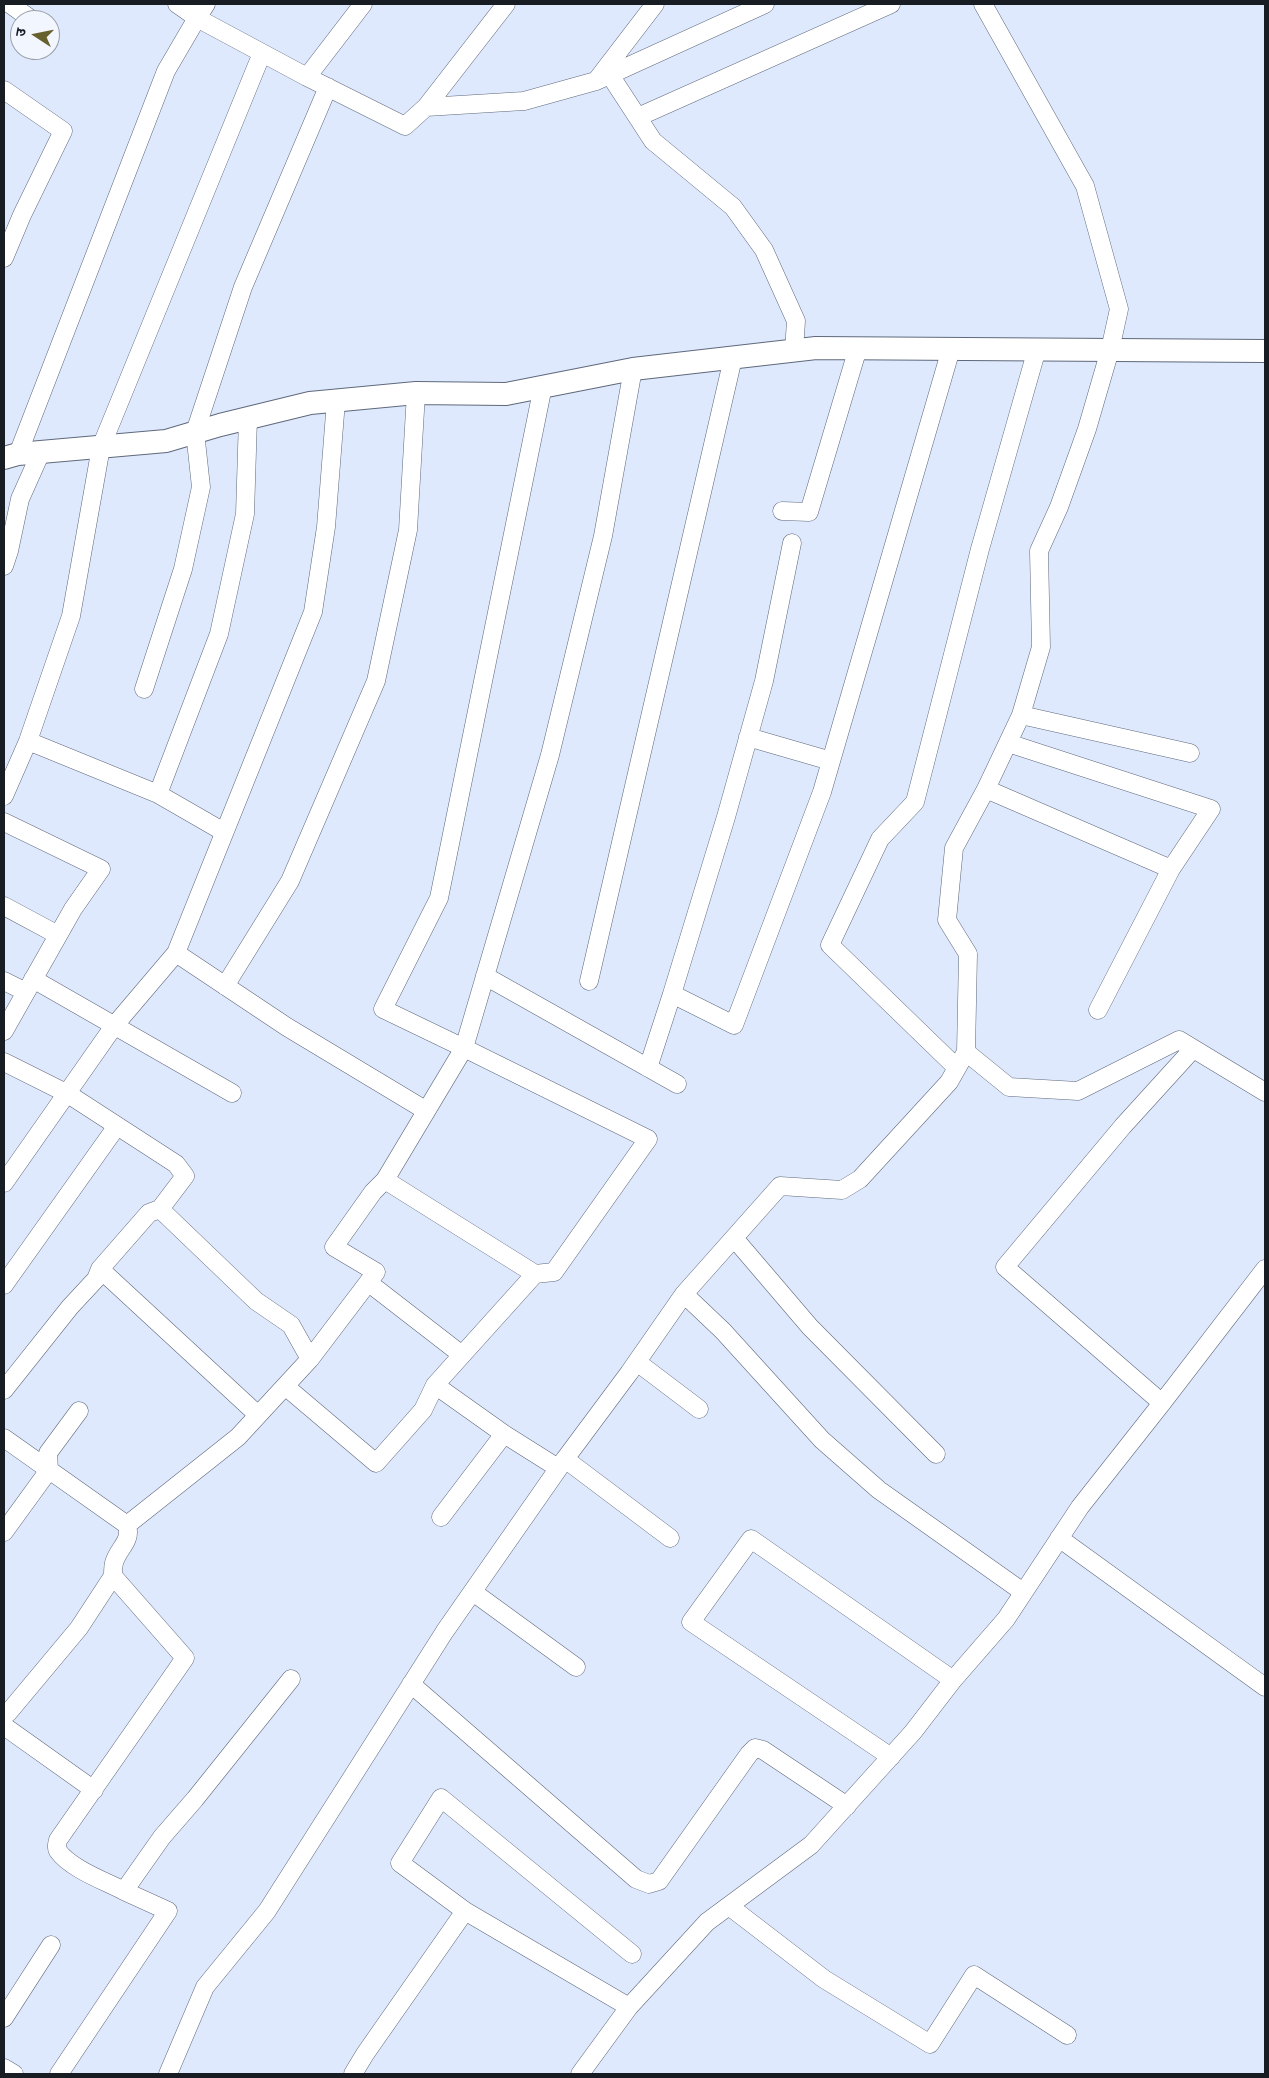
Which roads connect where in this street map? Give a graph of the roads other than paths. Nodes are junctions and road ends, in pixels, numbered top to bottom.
1 (176, 4) edge
2 (363, 4) edge
3 (506, 4) edge
4 (655, 4) edge
5 (766, 4) edge
6 (891, 4) edge
7 (984, 4) edge
8 (202, 11) edge
9 (262, 53) junction
10 (307, 76) junction
11 (603, 78) junction
12 (328, 87) junction
13 (4, 90) edge
14 (426, 107) junction
15 (638, 117) junction
16 (4, 258) edge
17 (858, 348) junction
18 (951, 349) junction
19 (1037, 349) junction
20 (794, 350) junction
21 (1110, 350) junction
22 (1265, 351) edge
23 (733, 358) junction
24 (633, 369) junction
25 (543, 386) junction
26 (416, 394) junction
27 (336, 401) junction
28 (248, 418) junction
29 (195, 432) junction
30 (101, 447) junction
31 (41, 452) junction
32 (11, 456) edge
33 (782, 511) dead end
34 (792, 543) dead end
35 (4, 566) edge
36 (144, 689) dead end
37 (1021, 715) junction
38 (748, 737) junction
39 (28, 741) junction
40 (1008, 743) junction
41 (1190, 753) dead end
42 (831, 761) junction
43 (986, 789) junction
44 (158, 794) junction
45 (4, 796) edge
46 (4, 822) edge
47 (224, 832) junction
48 (1171, 869) junction
49 (4, 906) edge
50 (58, 935) junction
51 (176, 953) junction
52 (485, 976) junction
53 (4, 981) edge
54 (589, 982) dead end
55 (30, 986) junction
56 (226, 986) junction
57 (672, 994) junction
58 (1098, 1010) dead end
59 (114, 1026) junction
60 (4, 1030) edge
61 (464, 1048) junction
62 (1193, 1049) junction
63 (966, 1052) junction
64 (4, 1062) edge
65 (648, 1068) junction
66 (957, 1068) junction
67 (677, 1084) dead end
68 (1263, 1085) edge
69 (232, 1093) dead end
70 (68, 1094) junction
71 (425, 1110) junction
72 (117, 1126) junction
73 (385, 1180) junction
74 (4, 1182) edge
75 (160, 1209) junction
76 (734, 1238) junction
77 (100, 1269) junction
78 (1265, 1269) edge
79 (535, 1274) junction
80 (368, 1283) junction
81 (4, 1285) edge
82 (684, 1294) junction
83 (462, 1355) junction
84 (310, 1359) junction
85 (636, 1362) junction
86 (285, 1386) junction
87 (435, 1386) junction
88 (4, 1390) edge
89 (1162, 1404) junction
90 (699, 1409) dead end
91 (79, 1411) dead end
92 (258, 1415) junction
93 (504, 1434) junction
94 (4, 1438) edge
95 (936, 1454) dead end
96 (562, 1464) junction
97 (49, 1470) junction
98 (441, 1517) dead end
99 (127, 1525) junction
100 (5, 1527) edge
101 (670, 1538) dead end
102 (1059, 1538) junction
103 (113, 1576) junction
104 (472, 1592) junction
105 (1023, 1592) junction
106 (576, 1667) dead end
107 (291, 1679) dead end
108 (953, 1680) junction
109 (412, 1684) junction
110 (1265, 1687) edge
111 (5, 1717) edge
112 (891, 1757) junction
113 (94, 1790) junction
114 (847, 1806) junction
115 (124, 1891) junction
116 (729, 1906) junction
117 (465, 1911) junction
118 (51, 1945) dead end
119 (632, 1954) dead end
120 (629, 2006) junction
121 (4, 2018) edge
122 (1067, 2035) dead end
123 (4, 2068) edge
124 (14, 2074) edge
125 (59, 2074) edge
126 (168, 2074) edge
127 (353, 2074) edge
128 (580, 2074) edge

1 - 8 street
2 - 10 street
3 - 14 street
4 - 11 street
5 - 11 street
6 - 15 street
7 - 21 street
8 - 9 street
8 - 32 street
9 - 10 street
9 - 30 street
10 - 12 street
11 - 14 street
11 - 15 street
12 - 14 street
12 - 29 street
13 - 16 street
15 - 20 street
17 - 18 street
17 - 20 street
17 - 33 street
18 - 19 street
18 - 42 street
19 - 21 street
19 - 66 street
20 - 23 street
21 - 22 street
21 - 37 street
23 - 24 street
23 - 54 street
24 - 25 street
24 - 52 street
25 - 26 street
25 - 61 street
26 - 27 street
26 - 56 street
27 - 28 street
27 - 47 street
28 - 29 street
28 - 44 street
29 - 30 street
29 - 36 street
30 - 31 street
30 - 39 street
31 - 32 street
31 - 35 street
34 - 38 street
37 - 40 street
37 - 41 street
38 - 42 street
38 - 57 street
39 - 44 street
39 - 45 street
40 - 43 street
40 - 48 street
42 - 57 street
43 - 48 street
43 - 63 street
44 - 47 street
46 - 50 street
47 - 51 street
48 - 58 street
49 - 50 street
50 - 55 street
51 - 56 street
51 - 59 street
52 - 61 street
52 - 65 street
53 - 55 street
55 - 59 street
55 - 60 street
56 - 71 street
57 - 65 street
59 - 69 street
59 - 70 street
61 - 71 street
61 - 79 street
62 - 63 street
62 - 68 street
62 - 89 street
63 - 66 street
64 - 70 street
65 - 67 street
66 - 76 street
70 - 72 street
70 - 74 street
71 - 73 street
72 - 75 street
72 - 81 street
73 - 79 street
73 - 80 street
75 - 77 street
75 - 84 street
76 - 82 street
76 - 95 street
77 - 88 street
77 - 92 street
78 - 89 street
79 - 83 street
80 - 83 street
80 - 84 street
82 - 85 street
82 - 105 street
83 - 87 street
84 - 86 street
85 - 90 street
85 - 96 street
86 - 87 street
86 - 92 street
87 - 93 street
89 - 102 street
91 - 97 street
92 - 99 street
93 - 96 street
93 - 98 street
94 - 97 street
96 - 101 street
96 - 104 street
97 - 99 street
97 - 100 street
99 - 103 street
102 - 105 street
102 - 110 street
103 - 111 street
103 - 113 street
104 - 106 street
104 - 109 street
105 - 108 street
107 - 115 street
108 - 112 street
108 - 112 street
109 - 114 street
109 - 126 street
111 - 113 street
112 - 114 street
113 - 115 street
114 - 116 street
115 - 125 street
116 - 120 street
116 - 122 street
117 - 119 street
117 - 120 street
117 - 127 street
118 - 121 street
120 - 128 street
123 - 124 street

